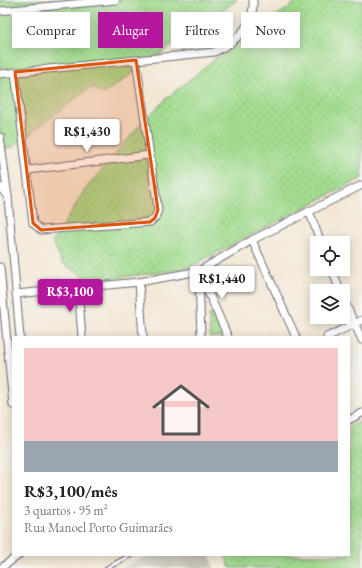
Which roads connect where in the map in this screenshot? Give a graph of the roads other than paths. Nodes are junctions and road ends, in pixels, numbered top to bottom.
1 (116, 0) edge
2 (253, 0) edge
3 (0, 12) edge
4 (136, 60) junction
5 (15, 72) junction
6 (0, 74) edge
7 (0, 137) edge
8 (149, 155) junction
9 (28, 170) junction
10 (362, 186) edge
11 (0, 187) edge
12 (8, 197) junction
13 (309, 211) junction
14 (318, 236) edge
15 (252, 240) junction
16 (0, 267) edge
17 (199, 271) junction
18 (139, 282) junction
19 (78, 288) junction
20 (16, 294) junction
21 (350, 315) edge
22 (2, 318) edge
23 (362, 320) edge
24 (354, 325) junction
25 (20, 336) edge
26 (82, 336) edge
27 (143, 336) edge
28 (201, 336) edge
29 (228, 336) edge
30 (296, 336) edge
31 (329, 336) edge
32 (362, 340) edge
33 (12, 397) edge
34 (362, 413) edge
35 (350, 419) edge
36 (18, 556) edge
37 (129, 556) edge
38 (2, 568) edge
39 (107, 568) edge

1 - 3 street
2 - 4 street
4 - 5 street
4 - 8 street
5 - 6 street
5 - 9 street
7 - 12 street
8 - 9 street
8 - 9 street
10 - 13 street
11 - 12 street
12 - 20 street
13 - 14 street
13 - 15 street
15 - 17 street
15 - 30 street
16 - 22 street
17 - 18 street
17 - 28 street
17 - 29 street
18 - 19 street
18 - 27 street
19 - 20 street
19 - 26 street
20 - 25 street
21 - 24 street
22 - 33 street
23 - 24 street
24 - 31 street
24 - 32 street
34 - 35 street
36 - 38 street
37 - 39 lane

